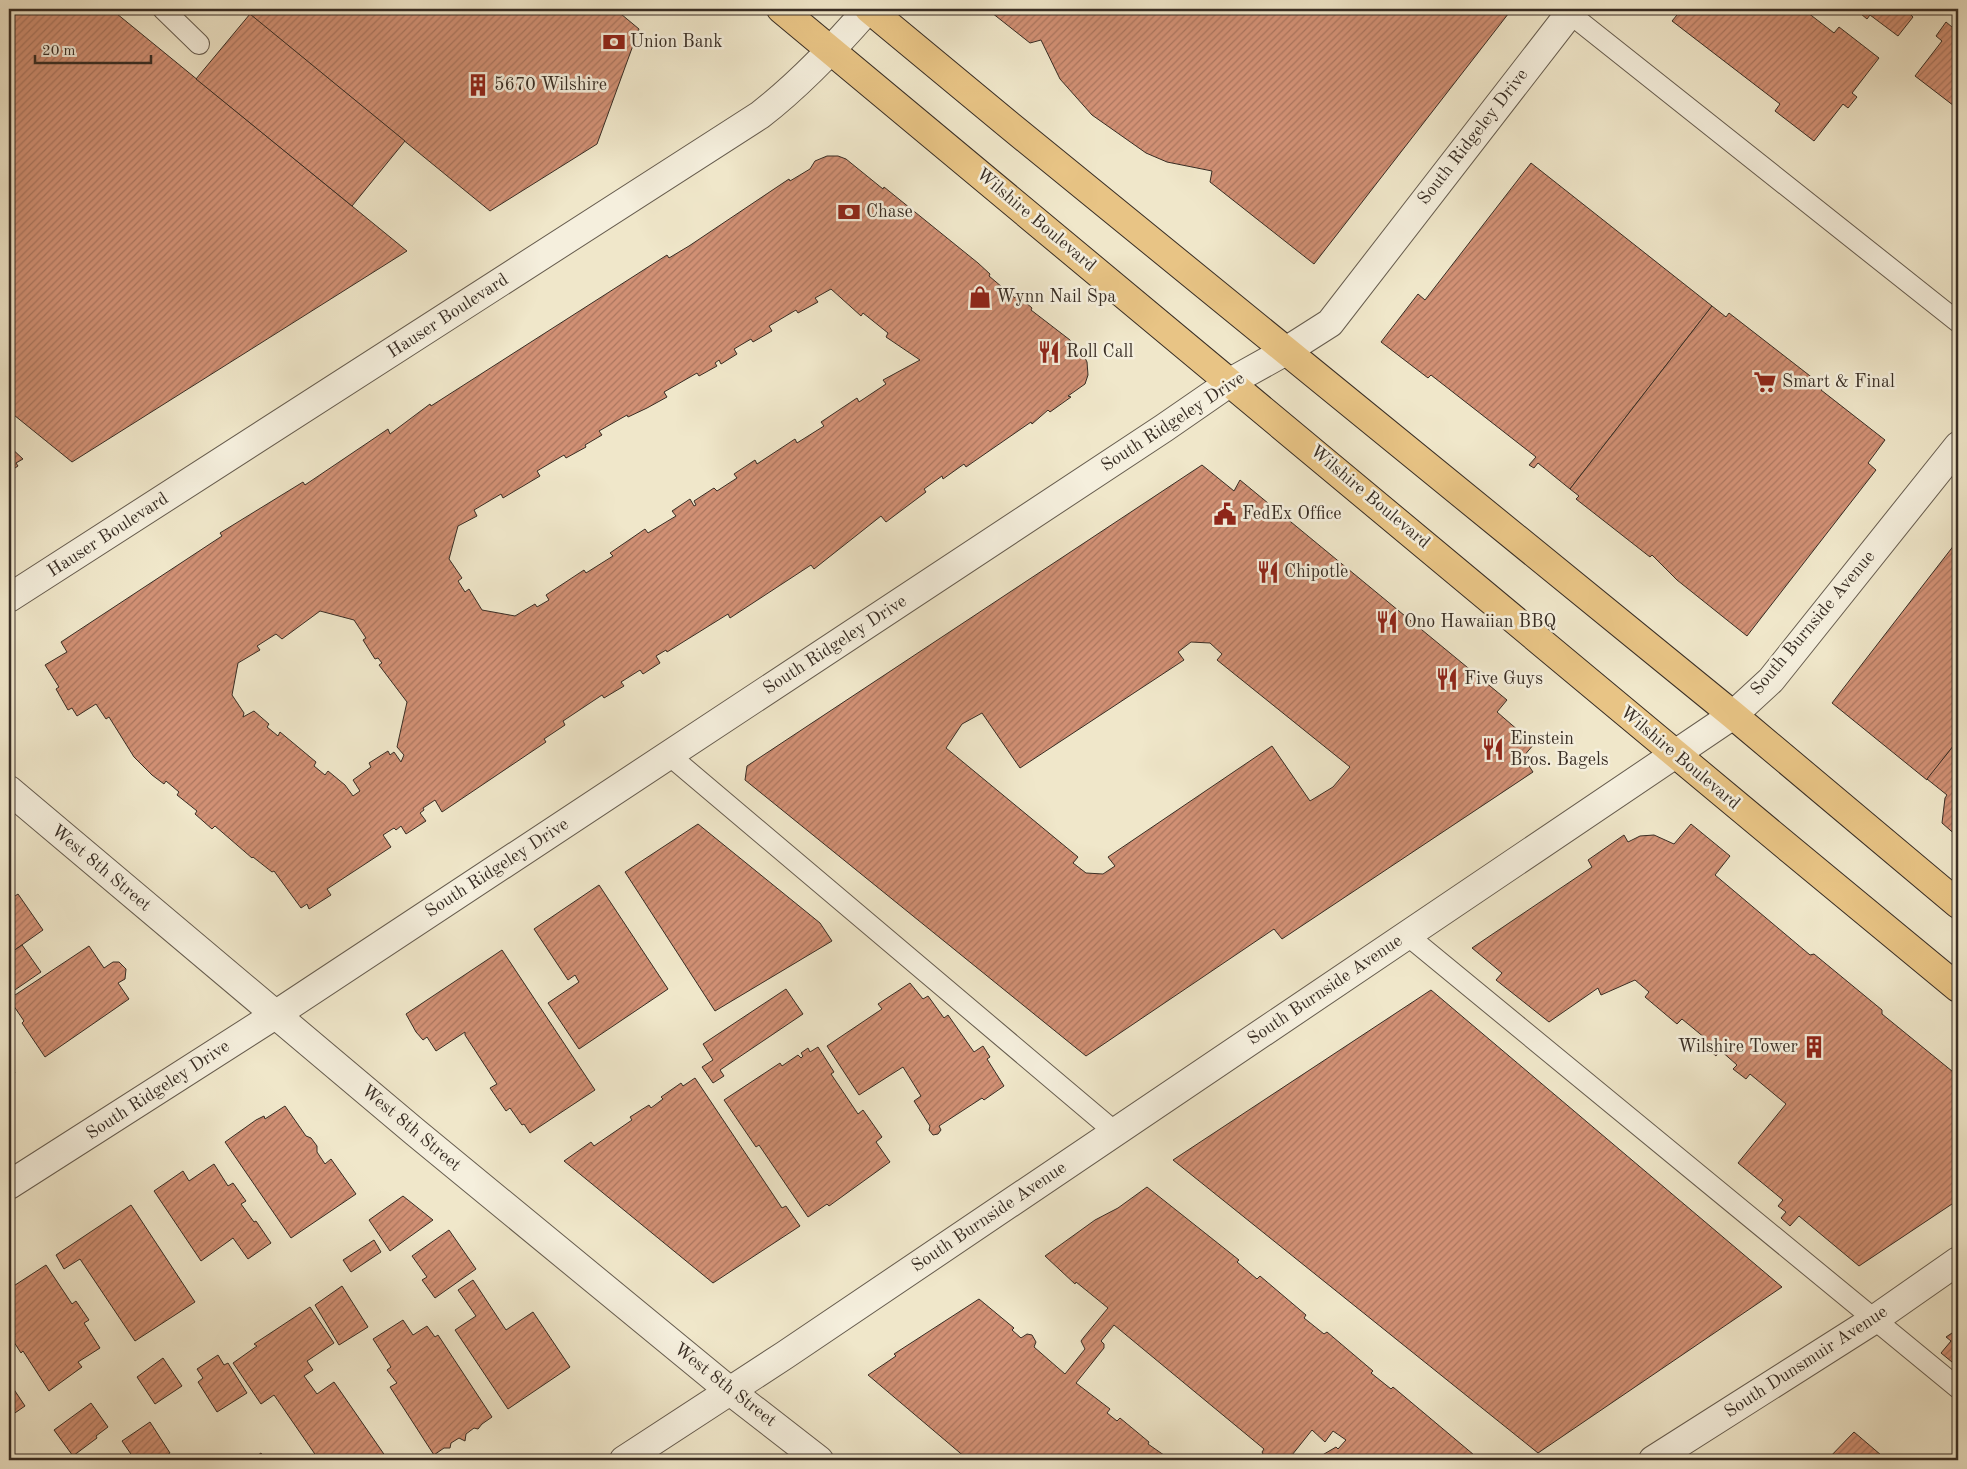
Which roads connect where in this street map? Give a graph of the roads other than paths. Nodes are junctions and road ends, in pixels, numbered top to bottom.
1 (163, 9) edge
2 (781, 9) edge
3 (868, 9) edge
4 (1571, 11) edge
5 (199, 44) dead end
6 (832, 51) junction
7 (1953, 318) edge
8 (1286, 351) junction
9 (1232, 381) junction
10 (1958, 446) edge
11 (9, 598) edge
12 (1733, 715) junction
13 (1675, 754) junction
14 (669, 755) junction
15 (9, 790) edge
16 (1958, 904) edge
17 (1407, 935) junction
18 (1958, 988) edge
19 (275, 1015) junction
20 (1115, 1132) junction
21 (9, 1185) edge
22 (1958, 1261) edge
23 (1874, 1319) junction
24 (1958, 1388) edge
25 (730, 1391) junction
26 (624, 1460) edge
27 (820, 1460) edge
28 (1653, 1460) edge

1 - 5 lane
2 - 6 main road, Wilshire Boulevard
3 - 6 street, Hauser Boulevard
3 - 8 main road
4 - 7 lane
4 - 8 street, South Ridgeley Drive
6 - 9 main road, Wilshire Boulevard
6 - 11 street, Hauser Boulevard
8 - 9 street, South Ridgeley Drive
8 - 12 main road
9 - 13 main road, Wilshire Boulevard
9 - 14 street, South Ridgeley Drive
10 - 12 street, South Burnside Avenue
12 - 13 street, South Burnside Avenue
12 - 16 main road
13 - 17 street, South Burnside Avenue
13 - 18 main road, Wilshire Boulevard
14 - 19 street, South Ridgeley Drive
14 - 20 lane
15 - 19 street, West 8th Street
17 - 20 street, South Burnside Avenue
17 - 23 lane
19 - 21 street, South Ridgeley Drive
19 - 25 street, West 8th Street
20 - 25 street, South Burnside Avenue
22 - 23 street, South Dunsmuir Avenue
23 - 24 lane
23 - 28 street, South Dunsmuir Avenue
25 - 26 street, South Burnside Avenue
25 - 27 street, West 8th Street

